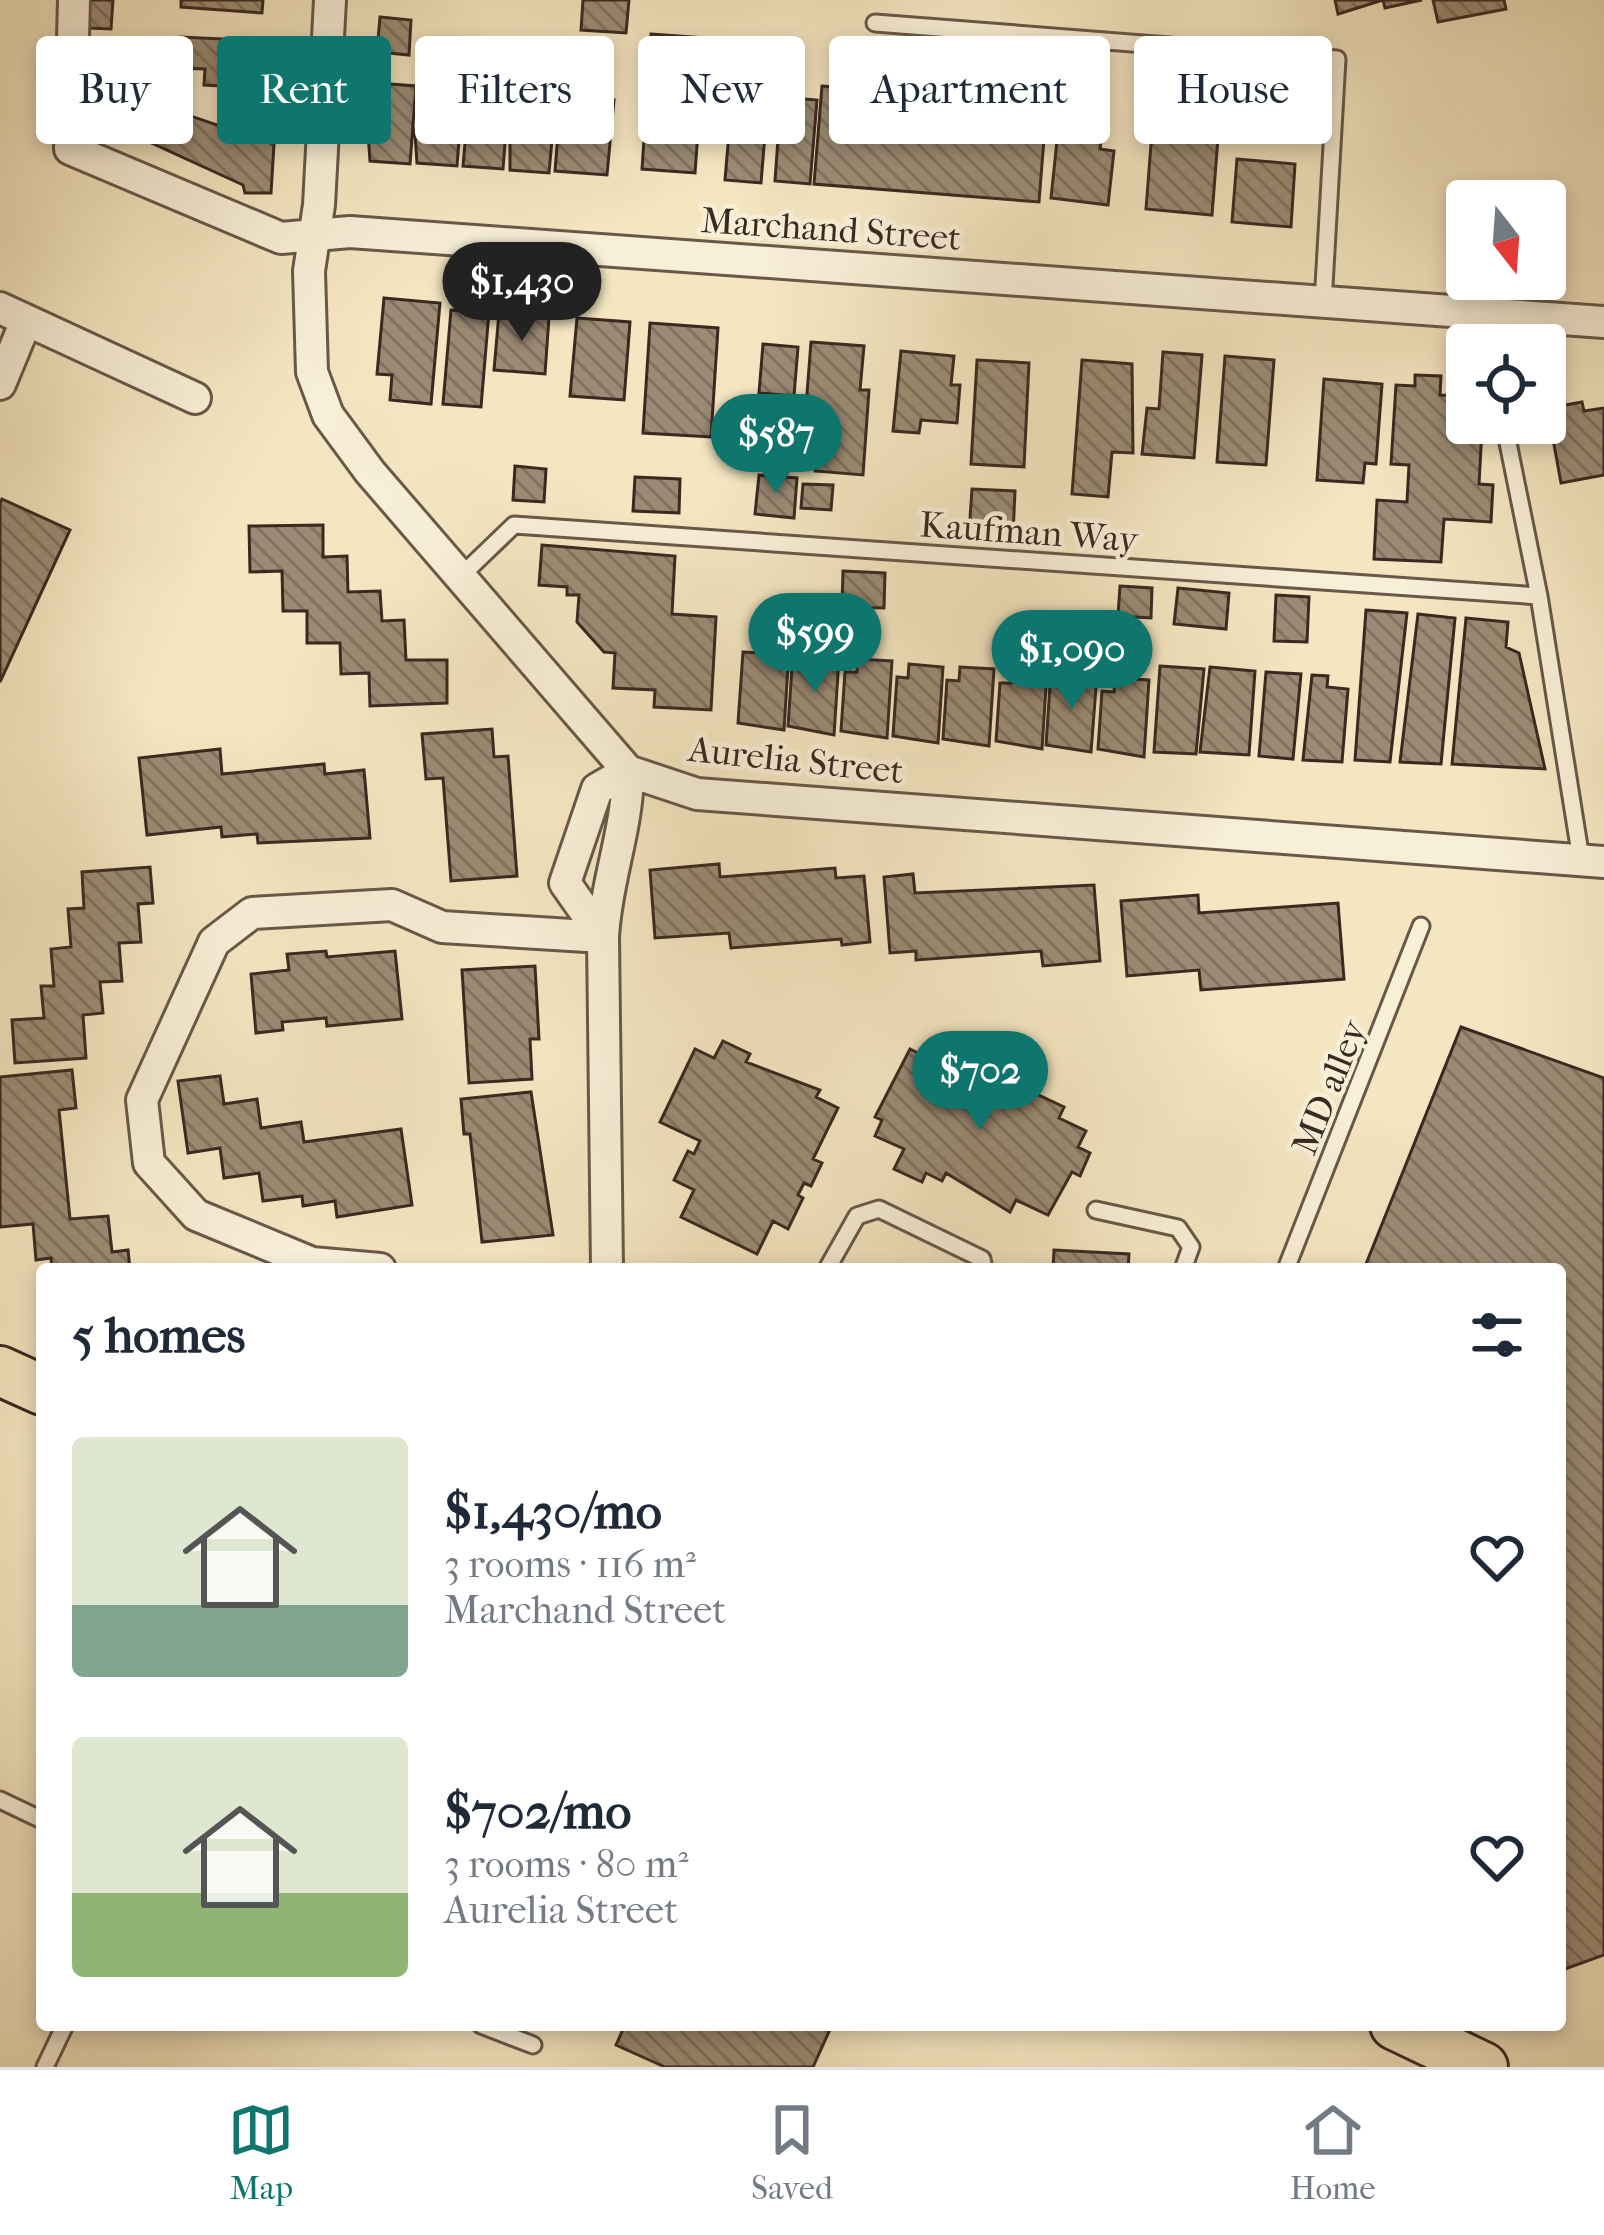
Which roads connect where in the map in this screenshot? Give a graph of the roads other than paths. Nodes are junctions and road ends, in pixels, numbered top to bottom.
1 (74, 0) edge
2 (330, 0) edge
3 (875, 23) dead end
4 (314, 236) junction
5 (1323, 303) junction
6 (13, 315) edge
7 (1604, 322) edge
8 (1449, 324) edge
9 (1566, 325) edge
10 (0, 384) edge
11 (195, 398) dead end
12 (1508, 444) edge
13 (462, 575) junction
14 (1540, 596) junction
15 (628, 771) junction
16 (1592, 861) edge
17 (1421, 926) dead end
18 (603, 937) junction
19 (1096, 1210) dead end
20 (313, 1263) edge
21 (607, 1263) edge
22 (830, 1263) edge
23 (983, 1263) edge
24 (1185, 1263) edge
25 (1288, 1263) edge
26 (0, 1371) edge
27 (36, 1387) edge
28 (0, 1800) edge
29 (36, 1817) edge
30 (62, 2031) edge
31 (497, 2031) edge
32 (1408, 2031) edge
33 (533, 2045) dead end
34 (45, 2067) edge
35 (1483, 2067) edge

1 - 4 street, Marchand Street
2 - 4 street
3 - 5 lane
4 - 5 street, Marchand Street
4 - 13 street
5 - 8 street, Marchand Street
6 - 10 street
6 - 11 street
7 - 9 street, Marchand Street
12 - 14 lane
13 - 14 lane, Kaufman Way
13 - 15 street
14 - 16 lane
15 - 16 street, Aurelia Street
15 - 18 street
17 - 25 lane, MD alley
18 - 20 street
18 - 21 street
19 - 24 lane
22 - 23 lane
26 - 27 main road
28 - 29 lane
30 - 34 lane
31 - 33 lane
32 - 35 main road

